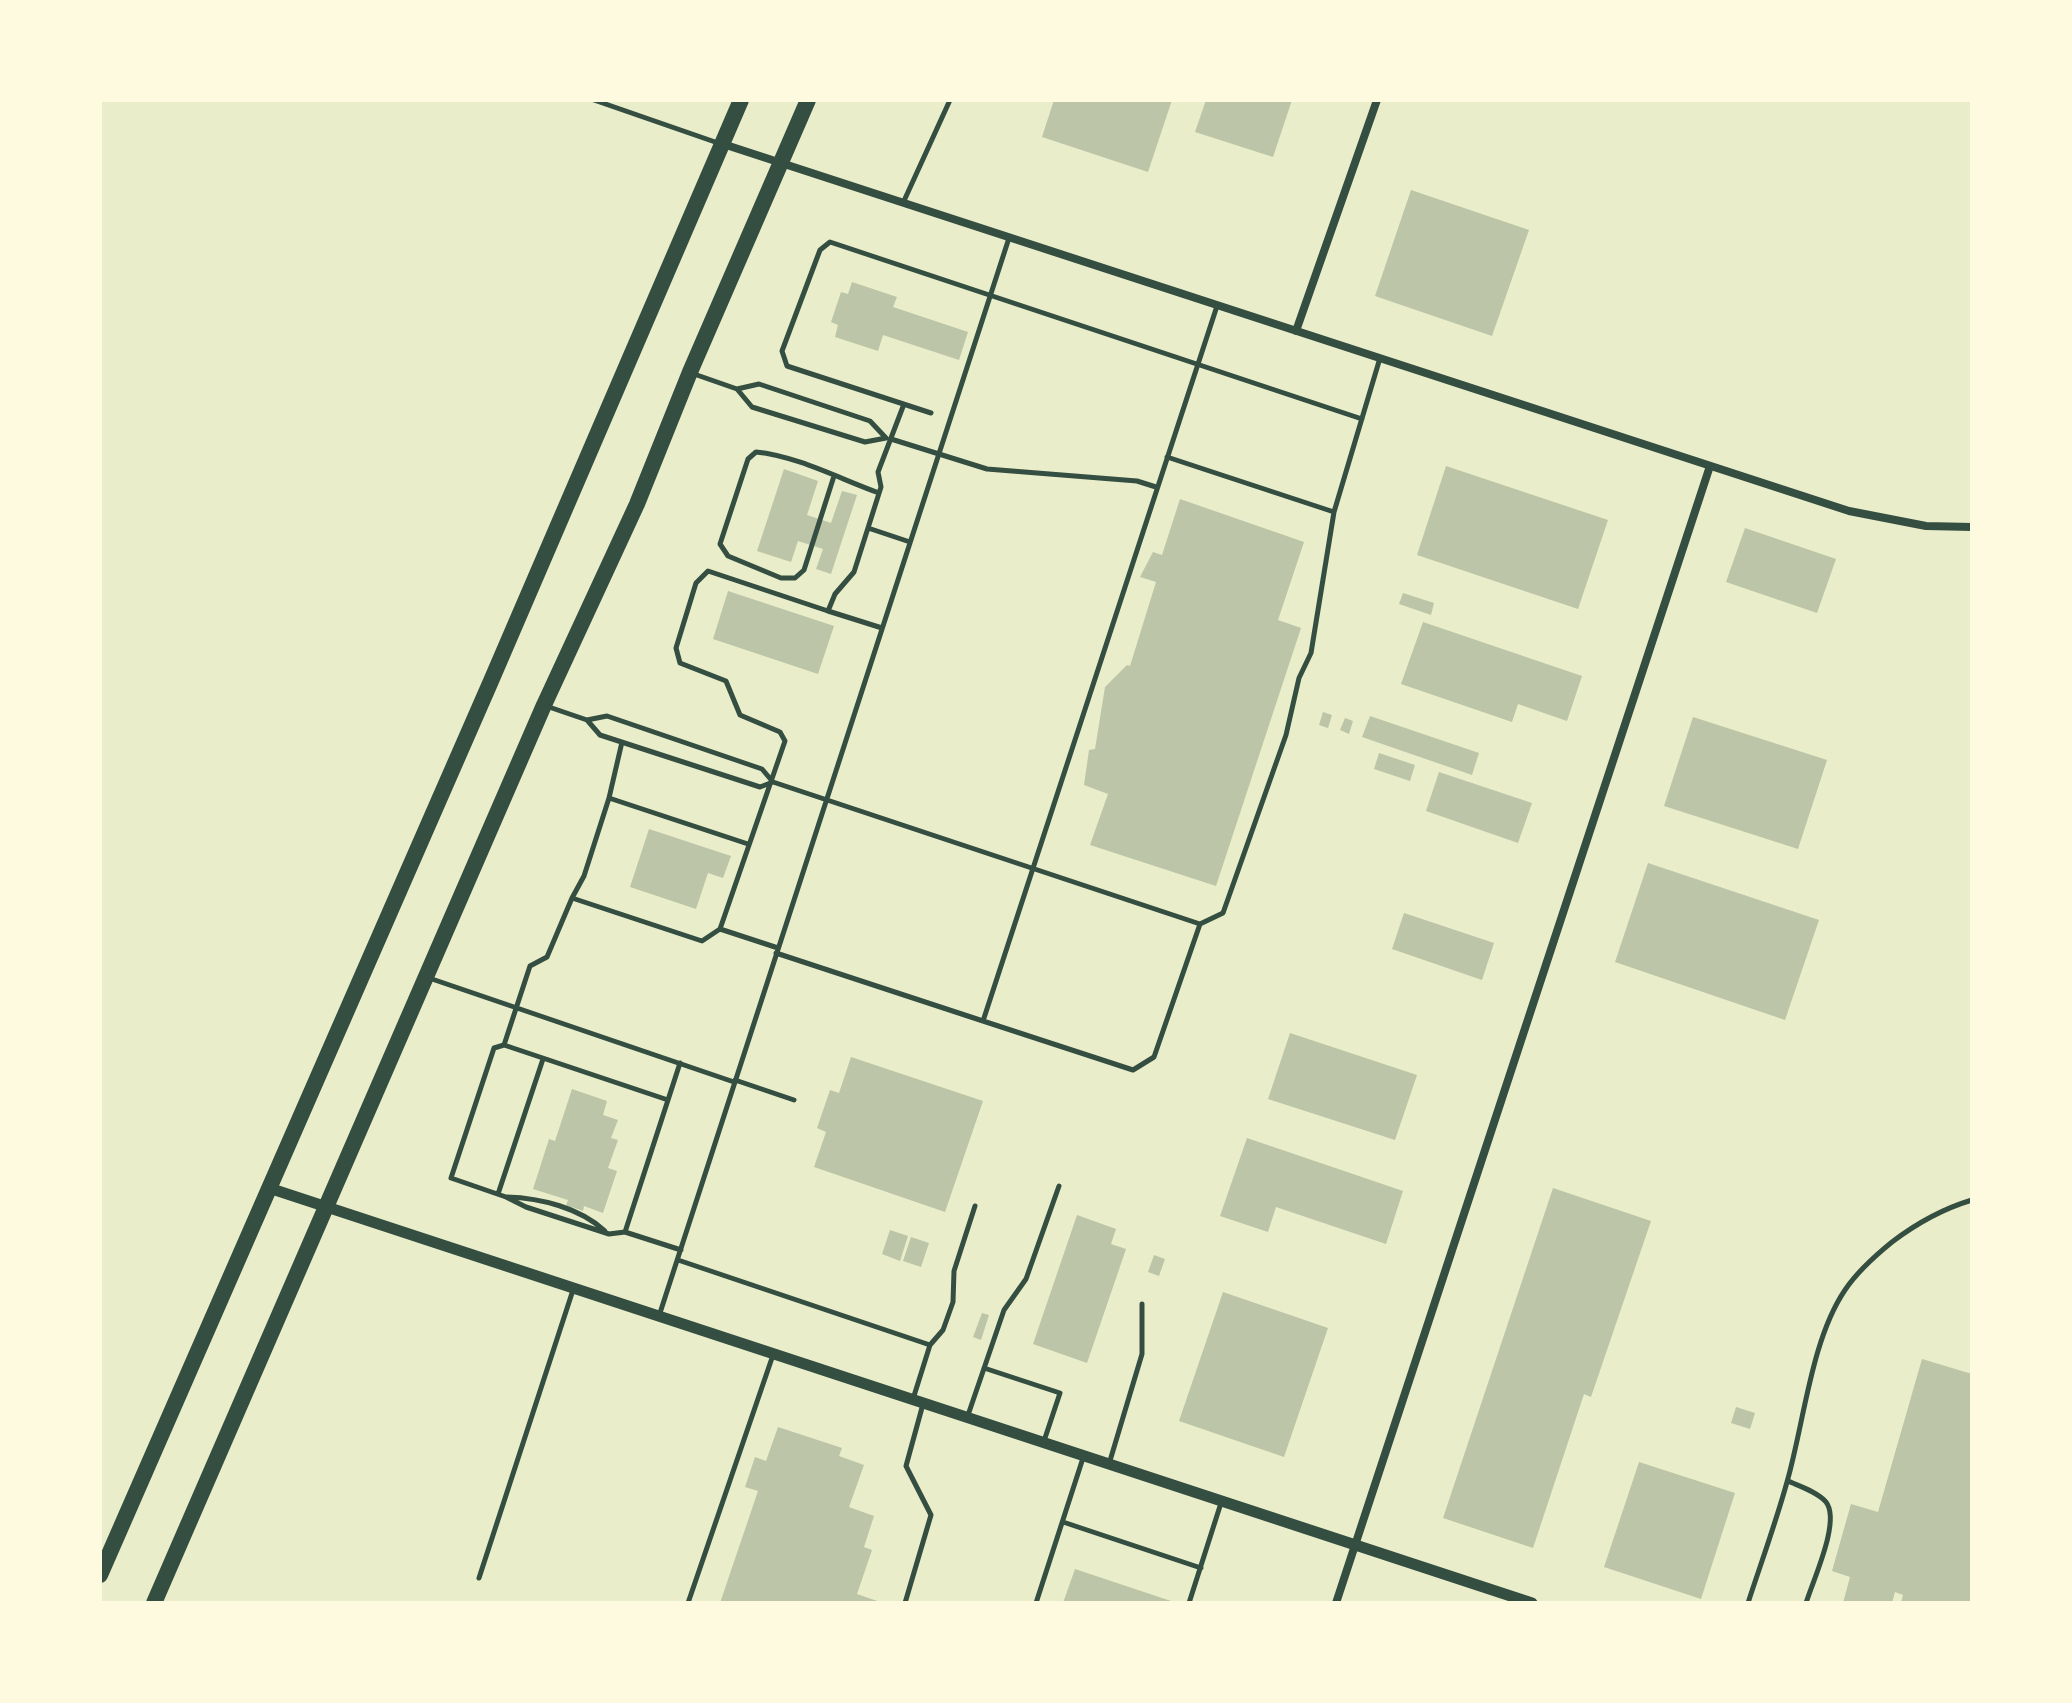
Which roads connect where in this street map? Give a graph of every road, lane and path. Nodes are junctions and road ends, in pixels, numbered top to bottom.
1 (594, 100) edge
2 (741, 100) edge
3 (808, 100) edge
4 (950, 100) edge
5 (1377, 100) edge
6 (723, 144) junction
7 (780, 162) junction
8 (903, 203) junction
9 (1009, 238) junction
10 (990, 297) junction
11 (1218, 304) junction
12 (1296, 331) junction
13 (1380, 358) junction
14 (1198, 364) junction
15 (690, 372) junction
16 (737, 389) junction
17 (904, 404) junction
18 (931, 413) dead end
19 (1362, 419) junction
20 (889, 438) junction
21 (938, 455) junction
22 (1167, 457) junction
23 (1710, 466) junction
24 (834, 476) junction
25 (1156, 487) junction
26 (879, 493) junction
27 (1334, 512) junction
28 (1972, 527) edge
29 (868, 528) junction
30 (910, 542) junction
31 (828, 611) junction
32 (882, 628) junction
33 (544, 705) junction
34 (587, 720) junction
35 (622, 742) junction
36 (773, 782) junction
37 (609, 798) junction
38 (826, 798) junction
39 (748, 844) junction
40 (1033, 866) junction
41 (572, 898) junction
42 (1200, 924) junction
43 (720, 929) junction
44 (777, 950) junction
45 (426, 977) junction
46 (516, 1008) junction
47 (983, 1021) junction
48 (504, 1045) junction
49 (543, 1059) junction
50 (680, 1063) junction
51 (735, 1081) junction
52 (668, 1100) junction
53 (794, 1100) dead end
54 (1059, 1186) dead end
55 (269, 1188) junction
56 (498, 1194) junction
57 (506, 1197) junction
58 (1972, 1200) edge
59 (975, 1206) dead end
60 (325, 1207) junction
61 (625, 1232) junction
62 (609, 1234) junction
63 (681, 1250) junction
64 (678, 1260) junction
65 (573, 1289) junction
66 (1142, 1304) dead end
67 (659, 1317) junction
68 (930, 1345) junction
69 (773, 1355) junction
70 (984, 1368) junction
71 (918, 1402) junction
72 (967, 1418) junction
73 (1044, 1443) junction
74 (1084, 1457) junction
75 (1108, 1465) junction
76 (1788, 1481) junction
77 (1221, 1503) junction
78 (1063, 1522) junction
79 (1355, 1546) junction
80 (1201, 1568) junction
81 (100, 1575) edge
82 (479, 1578) dead end
83 (154, 1603) edge
84 (688, 1603) edge
85 (905, 1603) edge
86 (1036, 1603) edge
87 (1189, 1603) edge
88 (1336, 1603) edge
89 (1532, 1603) edge
90 (1748, 1603) edge
91 (1806, 1603) edge

1 - 6 lane
2 - 6 highway
3 - 7 highway
4 - 8 lane
5 - 12 street
6 - 7 street
6 - 55 highway
7 - 8 street
7 - 15 highway
8 - 9 street
9 - 10 lane
9 - 11 street
10 - 14 lane
10 - 17 lane
10 - 21 lane
11 - 12 street
11 - 14 lane
12 - 13 street
13 - 19 lane
13 - 23 street
14 - 19 lane
14 - 22 lane
15 - 16 lane
15 - 33 highway
16 - 20 lane
16 - 20 lane
17 - 18 lane
17 - 20 lane
19 - 27 lane
20 - 21 lane
20 - 26 lane
21 - 25 lane
21 - 30 lane
22 - 25 lane
22 - 27 lane
23 - 28 street
23 - 79 street
24 - 24 lane
24 - 26 lane
25 - 40 lane
26 - 29 lane
27 - 42 lane
29 - 30 lane
29 - 31 lane
30 - 32 lane
31 - 32 lane
31 - 36 lane
32 - 38 lane
33 - 34 lane
33 - 45 highway
34 - 35 lane
34 - 36 lane
35 - 36 lane
35 - 37 lane
36 - 38 lane
36 - 39 lane
37 - 39 lane
37 - 41 lane
38 - 40 lane
38 - 44 lane
39 - 43 lane
40 - 42 lane
40 - 47 lane
41 - 43 lane
41 - 46 lane
42 - 47 lane
43 - 44 lane
44 - 47 lane
44 - 51 lane
45 - 46 lane
45 - 60 highway
46 - 48 lane
46 - 50 lane
48 - 49 lane
48 - 56 lane
49 - 52 lane
49 - 56 lane
50 - 51 lane
50 - 52 lane
51 - 53 lane
51 - 63 lane
52 - 61 lane
54 - 70 lane
55 - 60 street
55 - 81 highway
56 - 57 lane
57 - 62 lane
57 - 62 lane
58 - 76 lane
59 - 68 lane
60 - 65 street
60 - 83 highway
61 - 62 lane
61 - 63 lane
63 - 64 lane
64 - 67 lane
64 - 68 lane
65 - 67 street
65 - 82 lane
66 - 75 lane
67 - 69 street
68 - 71 lane
69 - 71 street
69 - 84 lane
70 - 72 lane
70 - 73 lane
71 - 72 street
71 - 85 lane
72 - 73 street
73 - 74 street
74 - 75 street
74 - 78 lane
75 - 77 street
76 - 90 lane
76 - 91 lane
77 - 79 street
77 - 80 lane
78 - 80 lane
78 - 86 lane
79 - 88 street
79 - 89 street
80 - 87 lane

